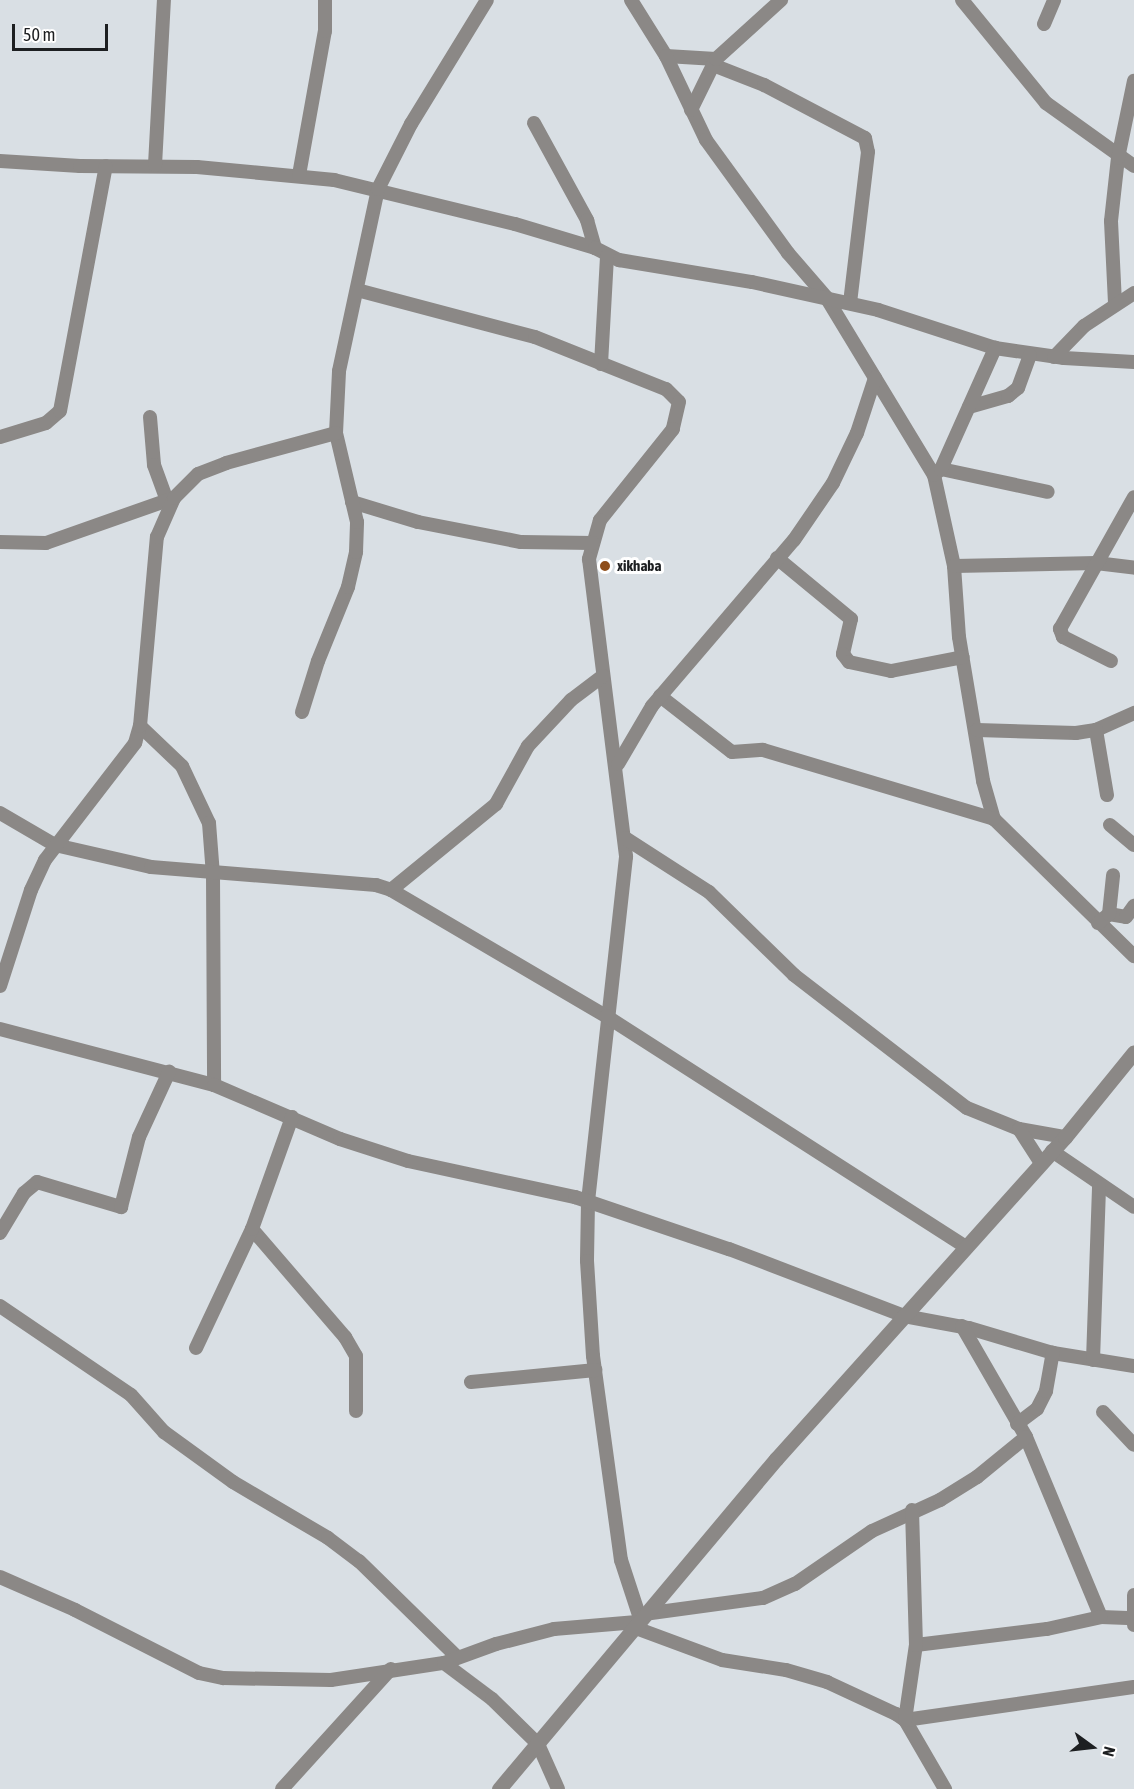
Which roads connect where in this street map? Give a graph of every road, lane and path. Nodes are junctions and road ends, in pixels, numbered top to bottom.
1 (164, 0) edge
2 (324, 0) edge
3 (487, 0) edge
4 (632, 0) edge
5 (781, 0) edge
6 (962, 0) edge
7 (1054, 0) edge
8 (1044, 24) dead end
9 (666, 56) junction
10 (715, 62) junction
11 (1134, 81) edge
12 (691, 110) junction
13 (534, 123) dead end
14 (1118, 158) junction
15 (0, 161) edge
16 (155, 165) junction
17 (106, 166) junction
18 (1134, 166) edge
19 (299, 176) junction
20 (378, 189) junction
21 (601, 252) junction
22 (357, 290) junction
23 (1134, 292) edge
24 (826, 297) junction
25 (850, 303) junction
26 (1115, 303) junction
27 (995, 348) junction
28 (1030, 355) junction
29 (1054, 357) junction
30 (1134, 362) edge
31 (602, 363) junction
32 (875, 378) junction
33 (969, 407) junction
34 (150, 417) dead end
35 (336, 433) junction
36 (0, 437) edge
37 (937, 472) junction
38 (1048, 492) dead end
39 (1134, 497) edge
40 (171, 500) junction
41 (351, 502) junction
42 (0, 543) edge
43 (593, 543) junction
44 (777, 558) junction
45 (1096, 563) junction
46 (954, 566) junction
47 (1134, 568) edge
48 (963, 657) junction
49 (1111, 661) dead end
50 (603, 676) junction
51 (660, 696) junction
52 (302, 712) dead end
53 (1134, 713) edge
54 (140, 726) junction
55 (977, 730) junction
56 (1096, 730) junction
57 (634, 734) junction
58 (611, 735) junction
59 (618, 764) junction
60 (1107, 795) dead end
61 (0, 813) edge
62 (994, 819) junction
63 (1110, 825) dead end
64 (626, 838) junction
65 (54, 845) junction
66 (1134, 845) edge
67 (213, 875) junction
68 (1113, 875) dead end
69 (391, 890) junction
70 (1134, 906) edge
71 (1104, 918) junction
72 (1134, 956) edge
73 (0, 986) edge
74 (606, 1016) junction
75 (0, 1029) edge
76 (1134, 1052) edge
77 (169, 1072) junction
78 (214, 1085) junction
79 (292, 1117) junction
80 (1019, 1129) junction
81 (1065, 1137) junction
82 (1052, 1151) junction
83 (1041, 1163) junction
84 (1099, 1187) junction
85 (588, 1202) junction
86 (1134, 1207) edge
87 (252, 1229) junction
88 (0, 1233) edge
89 (966, 1247) junction
90 (0, 1306) edge
91 (904, 1316) junction
92 (962, 1326) junction
93 (196, 1348) dead end
94 (1053, 1353) junction
95 (1093, 1360) junction
96 (1134, 1366) edge
97 (595, 1370) junction
98 (471, 1382) dead end
99 (356, 1411) dead end
100 (1103, 1412) dead end
101 (1017, 1424) junction
102 (1026, 1437) junction
103 (1134, 1445) edge
104 (912, 1509) junction
105 (0, 1577) edge
106 (1134, 1595) edge
107 (1101, 1617) junction
108 (639, 1620) junction
109 (1133, 1620) edge
110 (916, 1645) junction
111 (450, 1660) junction
112 (391, 1669) junction
113 (1134, 1687) edge
114 (905, 1720) junction
115 (538, 1744) junction
116 (282, 1789) edge
117 (499, 1789) edge
118 (558, 1789) edge
119 (945, 1789) edge

1 - 16 street
2 - 19 street
3 - 20 street
4 - 9 street
5 - 10 street
6 - 14 street
7 - 8 street
9 - 10 street
9 - 12 street
10 - 12 street
10 - 25 street
11 - 14 street
12 - 24 street
13 - 21 street
14 - 18 street
14 - 26 street
15 - 17 street
16 - 17 street
16 - 19 street
17 - 36 street
19 - 20 street
20 - 21 street
20 - 22 street
21 - 24 street
21 - 31 street
22 - 31 street
22 - 35 street
23 - 26 street
24 - 25 street
24 - 32 street
25 - 27 street
26 - 29 street
27 - 28 street
27 - 33 street
28 - 29 street
28 - 33 street
29 - 30 street
31 - 43 street
32 - 37 street
32 - 44 street
33 - 37 street
34 - 40 street
35 - 40 street
35 - 41 street
37 - 38 street
37 - 46 street
39 - 45 street
40 - 42 street
40 - 54 street
41 - 43 street
41 - 52 street
43 - 50 street
44 - 48 street
44 - 51 street
45 - 46 street
45 - 47 street
45 - 49 street
46 - 48 street
48 - 55 street
50 - 58 street
50 - 69 street
51 - 57 street
51 - 62 street
53 - 56 street
54 - 65 street
54 - 67 street
55 - 56 street
55 - 62 street
56 - 60 street
57 - 58 street
57 - 59 street
58 - 59 street
59 - 64 street
61 - 65 street
62 - 71 street
63 - 66 street
64 - 74 street
64 - 80 street
65 - 67 street
65 - 73 street
67 - 69 street
67 - 78 street
68 - 71 street
69 - 74 street
70 - 71 street
71 - 72 street
74 - 85 street
74 - 89 street
75 - 77 street
76 - 81 street
77 - 78 street
77 - 88 street
78 - 79 street
79 - 85 street
79 - 87 street
80 - 81 street
80 - 83 street
81 - 82 street
82 - 83 street
82 - 84 street
83 - 89 street
84 - 86 street
84 - 95 street
85 - 91 street
85 - 97 street
87 - 93 street
87 - 99 street
89 - 91 street
90 - 111 street
91 - 92 street
91 - 108 street
92 - 94 street
92 - 101 street
94 - 95 street
94 - 101 street
95 - 96 street
97 - 98 street
97 - 108 street
100 - 103 street
101 - 102 street
102 - 104 street
102 - 107 street
104 - 108 street
104 - 110 street
105 - 112 street
106 - 109 street
107 - 109 street
107 - 110 street
108 - 111 street
108 - 114 street
108 - 115 street
110 - 114 street
111 - 112 street
111 - 115 street
112 - 116 street
113 - 114 street
114 - 119 street
115 - 117 street
115 - 118 street

